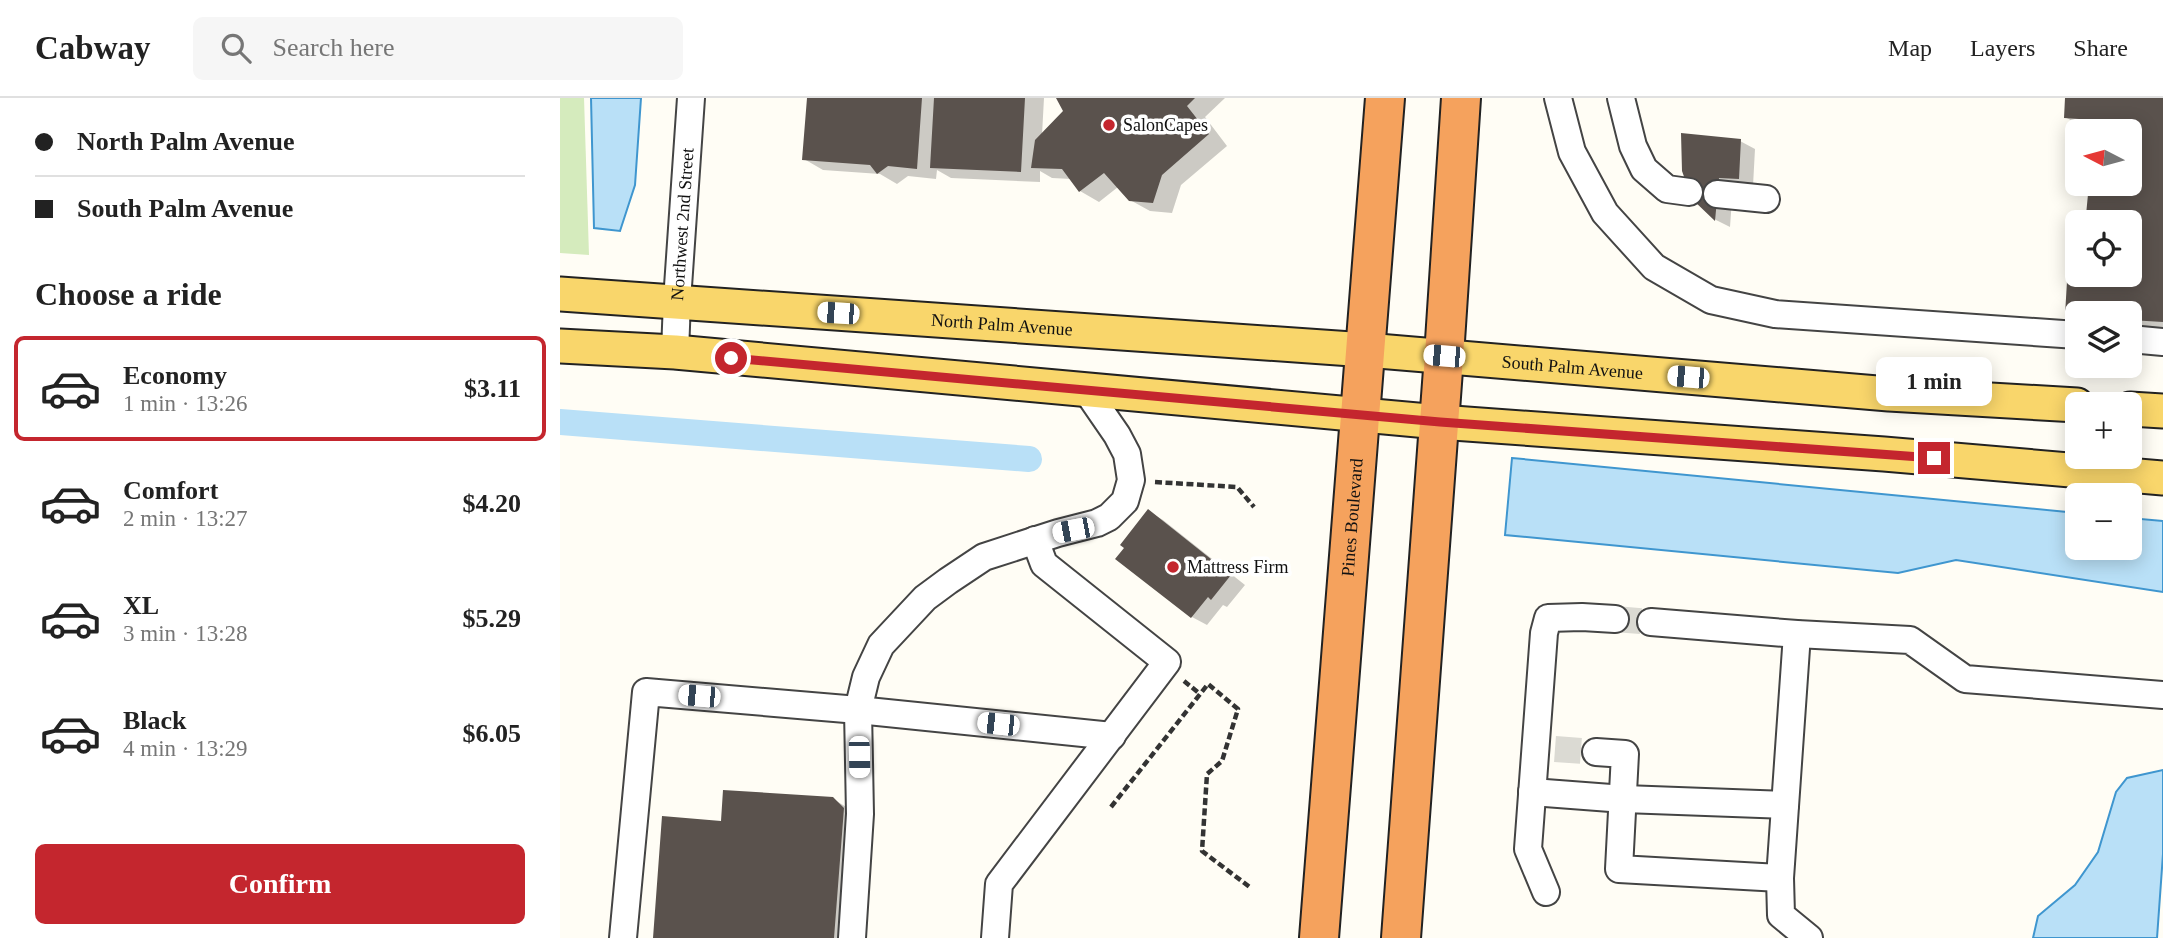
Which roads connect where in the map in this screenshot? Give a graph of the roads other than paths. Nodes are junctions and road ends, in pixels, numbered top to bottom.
1 (691, 98) edge
2 (1385, 98) edge
3 (1461, 98) edge
4 (1558, 98) edge
5 (1621, 98) edge
6 (1689, 192) dead end
7 (1717, 194) dead end
8 (1766, 199) dead end
9 (560, 294) edge
10 (677, 302) junction
11 (2065, 334) edge
12 (2142, 340) edge
13 (2163, 342) edge
14 (560, 346) edge
15 (1366, 350) junction
16 (675, 352) junction
17 (1444, 356) junction
18 (1086, 390) junction
19 (2065, 404) edge
20 (2142, 410) edge
21 (2163, 411) edge
22 (1360, 415) junction
23 (1440, 422) junction
24 (2163, 478) edge
25 (1035, 540) junction
26 (1615, 619) tunnel mouth
27 (1651, 622) tunnel mouth
28 (1797, 634) junction
29 (2163, 695) edge
30 (858, 710) junction
31 (1112, 736) junction
32 (1596, 752) tunnel mouth
33 (1532, 793) junction
34 (1624, 799) junction
35 (1785, 805) junction
36 (1780, 878) junction
37 (1546, 892) dead end
38 (623, 938) edge
39 (852, 938) edge
40 (995, 938) edge
41 (1319, 938) edge
42 (1401, 938) edge
43 (1809, 938) edge

1 - 10 street, Northwest 2nd Street
2 - 15 highway, Pines Boulevard
3 - 17 highway
4 - 11 street
5 - 6 street
7 - 8 street
9 - 10 main road, North Palm Avenue
10 - 15 main road, North Palm Avenue
10 - 16 street, Northwest 2nd Street
12 - 13 street
14 - 16 main road
15 - 17 main road, North Palm Avenue
15 - 22 highway, Pines Boulevard
16 - 18 main road
17 - 19 main road, South Palm Avenue
17 - 23 highway
18 - 22 main road
18 - 25 street
20 - 21 main road
22 - 23 main road
22 - 41 highway, Pines Boulevard
23 - 24 main road
23 - 42 highway
25 - 30 street
25 - 31 street
26 - 33 street
27 - 28 street
28 - 29 street
28 - 35 street
30 - 31 street
30 - 38 street
30 - 39 street
31 - 40 street
32 - 34 street
33 - 34 street
33 - 37 street
34 - 35 street
34 - 36 street
35 - 36 street
36 - 43 street

